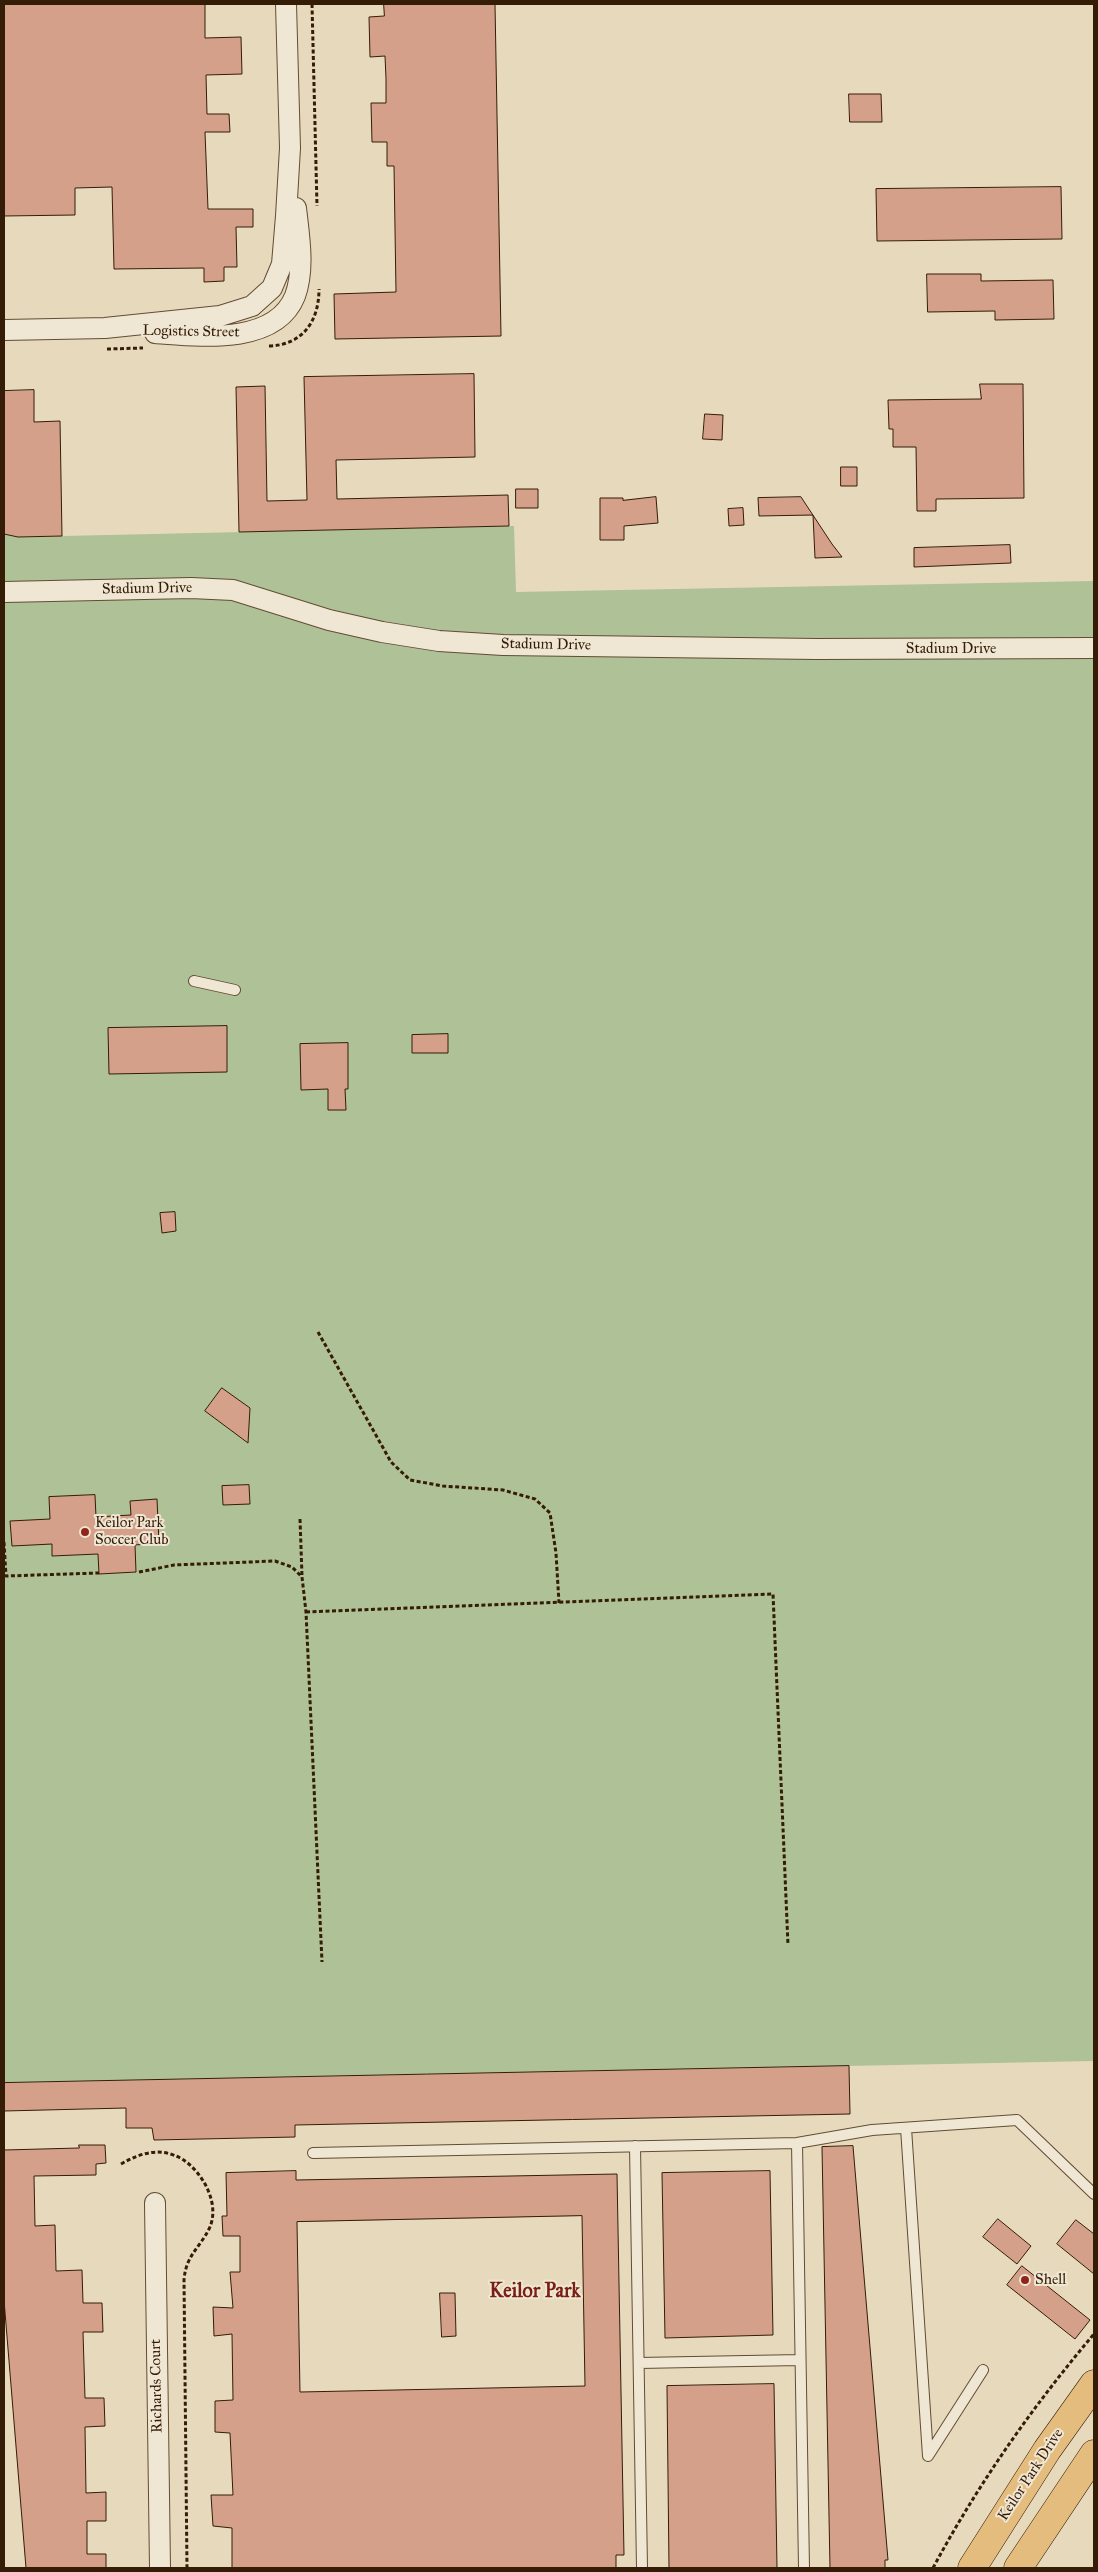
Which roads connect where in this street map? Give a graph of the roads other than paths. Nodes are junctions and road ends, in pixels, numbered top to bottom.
1 (286, 4) edge
2 (4, 330) edge
3 (4, 592) edge
4 (1094, 648) edge
5 (194, 980) dead end
6 (235, 990) dead end
7 (906, 2128) junction
8 (797, 2143) junction
9 (635, 2146) junction
10 (313, 2153) dead end
11 (1094, 2194) edge
12 (155, 2203) dead end
13 (800, 2360) junction
14 (639, 2362) junction
15 (983, 2370) dead end
16 (1094, 2384) edge
17 (1094, 2454) edge
18 (160, 2568) edge
19 (642, 2568) edge
20 (804, 2568) edge
21 (972, 2568) edge
22 (1018, 2568) edge

1 - 2 street, Logistics Street
3 - 4 street, Stadium Drive
5 - 6 lane
7 - 8 lane
7 - 11 lane
7 - 15 lane
8 - 9 lane
8 - 13 lane
9 - 10 lane
9 - 14 lane
12 - 18 street, Richards Court
13 - 14 lane
13 - 20 lane
14 - 19 lane
16 - 21 main road, Keilor Park Drive
17 - 22 main road

